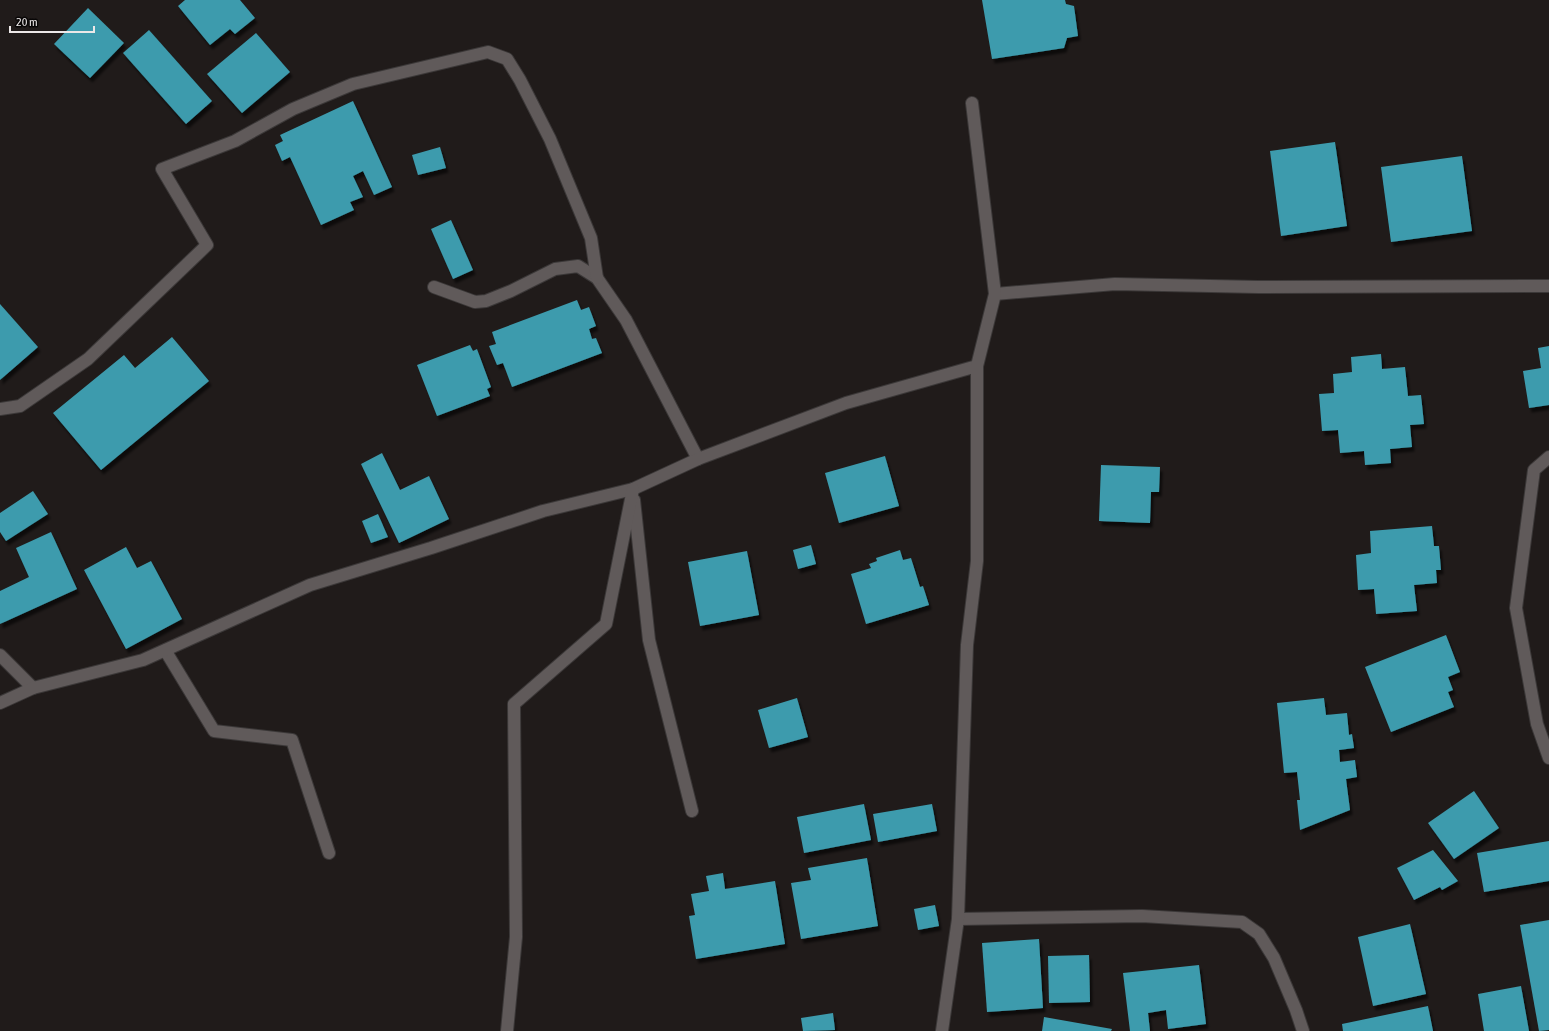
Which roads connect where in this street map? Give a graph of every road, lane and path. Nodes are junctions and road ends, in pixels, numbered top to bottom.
1 (972, 103) dead end
2 (597, 278) junction
3 (1549, 286) edge
4 (434, 287) dead end
5 (994, 294) junction
6 (977, 366) junction
7 (0, 409) edge
8 (1549, 458) edge
9 (698, 459) junction
10 (633, 489) junction
11 (166, 650) junction
12 (0, 655) edge
13 (33, 688) junction
14 (0, 702) edge
15 (1549, 758) edge
16 (692, 811) dead end
17 (330, 853) dead end
18 (958, 919) junction
19 (507, 1031) edge
20 (942, 1031) edge
21 (1303, 1031) edge

1 - 5 street
2 - 4 street
2 - 7 street
2 - 9 street
3 - 5 street
5 - 6 street
6 - 9 street
6 - 18 street
8 - 15 street
9 - 10 street
10 - 11 street
10 - 16 street
10 - 19 street
11 - 13 street
11 - 17 street
12 - 13 street
13 - 14 street
18 - 20 street
18 - 21 street

